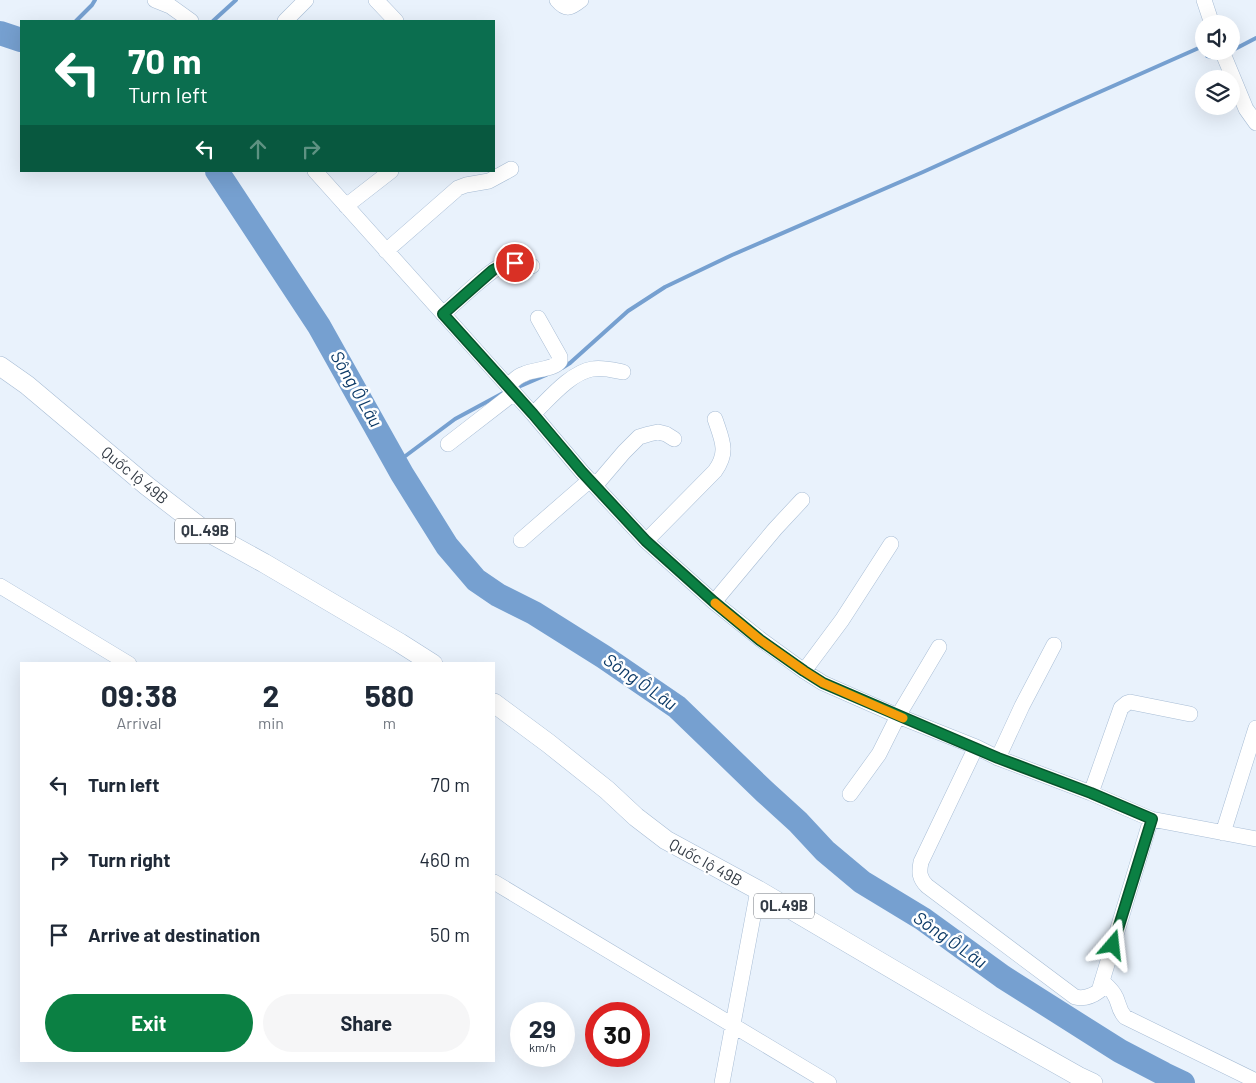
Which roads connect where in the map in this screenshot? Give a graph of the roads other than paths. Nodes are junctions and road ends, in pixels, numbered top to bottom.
1 (155, 0) edge
2 (306, 0) edge
3 (376, 0) edge
4 (557, 0) edge
5 (581, 0) edge
6 (1204, 0) edge
7 (174, 3) edge
8 (1209, 15) edge
9 (290, 19) edge
10 (190, 20) edge
11 (395, 20) edge
12 (1226, 60) edge
13 (1256, 123) edge
14 (511, 169) dead end
15 (316, 172) edge
16 (390, 172) edge
17 (346, 206) junction
18 (386, 250) junction
19 (532, 266) dead end
20 (443, 314) junction
21 (538, 318) dead end
22 (0, 366) edge
23 (623, 372) dead end
24 (511, 389) junction
25 (533, 414) junction
26 (715, 420) dead end
27 (674, 439) dead end
28 (448, 444) dead end
29 (592, 483) junction
30 (802, 500) dead end
31 (521, 540) dead end
32 (646, 541) junction
33 (891, 544) dead end
34 (0, 586) edge
35 (714, 602) junction
36 (1054, 645) dead end
37 (939, 647) dead end
38 (126, 662) edge
39 (430, 662) edge
40 (804, 671) junction
41 (495, 704) edge
42 (1190, 714) dead end
43 (898, 716) junction
44 (1256, 728) edge
45 (976, 748) junction
46 (998, 758) junction
47 (1091, 793) junction
48 (850, 794) dead end
49 (1152, 819) junction
50 (1223, 833) junction
51 (1256, 839) edge
52 (495, 883) edge
53 (758, 890) junction
54 (1102, 981) junction
55 (733, 1024) junction
56 (1256, 1081) edge
57 (722, 1083) edge
58 (830, 1083) edge
59 (1093, 1083) edge

1 - 7 street
2 - 9 street
3 - 11 street
4 - 5 street
6 - 8 street
7 - 10 street
12 - 13 street
14 - 18 street
15 - 17 street
16 - 17 street
17 - 18 street
18 - 20 street
19 - 20 street
20 - 24 street
21 - 24 street
22 - 39 main road, Quốc lộ 49B / QL.49B
23 - 25 street
24 - 25 street
24 - 28 street
25 - 29 street
26 - 32 street
27 - 29 street
29 - 31 street
29 - 32 street
30 - 35 street
32 - 35 street
33 - 40 street
34 - 38 street
35 - 40 street
36 - 46 street
37 - 43 street
40 - 43 street
41 - 53 main road, Quốc lộ 49B / QL.49B
42 - 47 street
43 - 45 street
43 - 48 street
44 - 50 street
45 - 46 street
45 - 54 street
46 - 47 street
47 - 49 street
49 - 50 street
49 - 54 street
50 - 51 street
52 - 55 street
53 - 55 street
53 - 59 main road, Quốc lộ 49B / QL.49B
54 - 56 street
55 - 57 street
55 - 58 street

